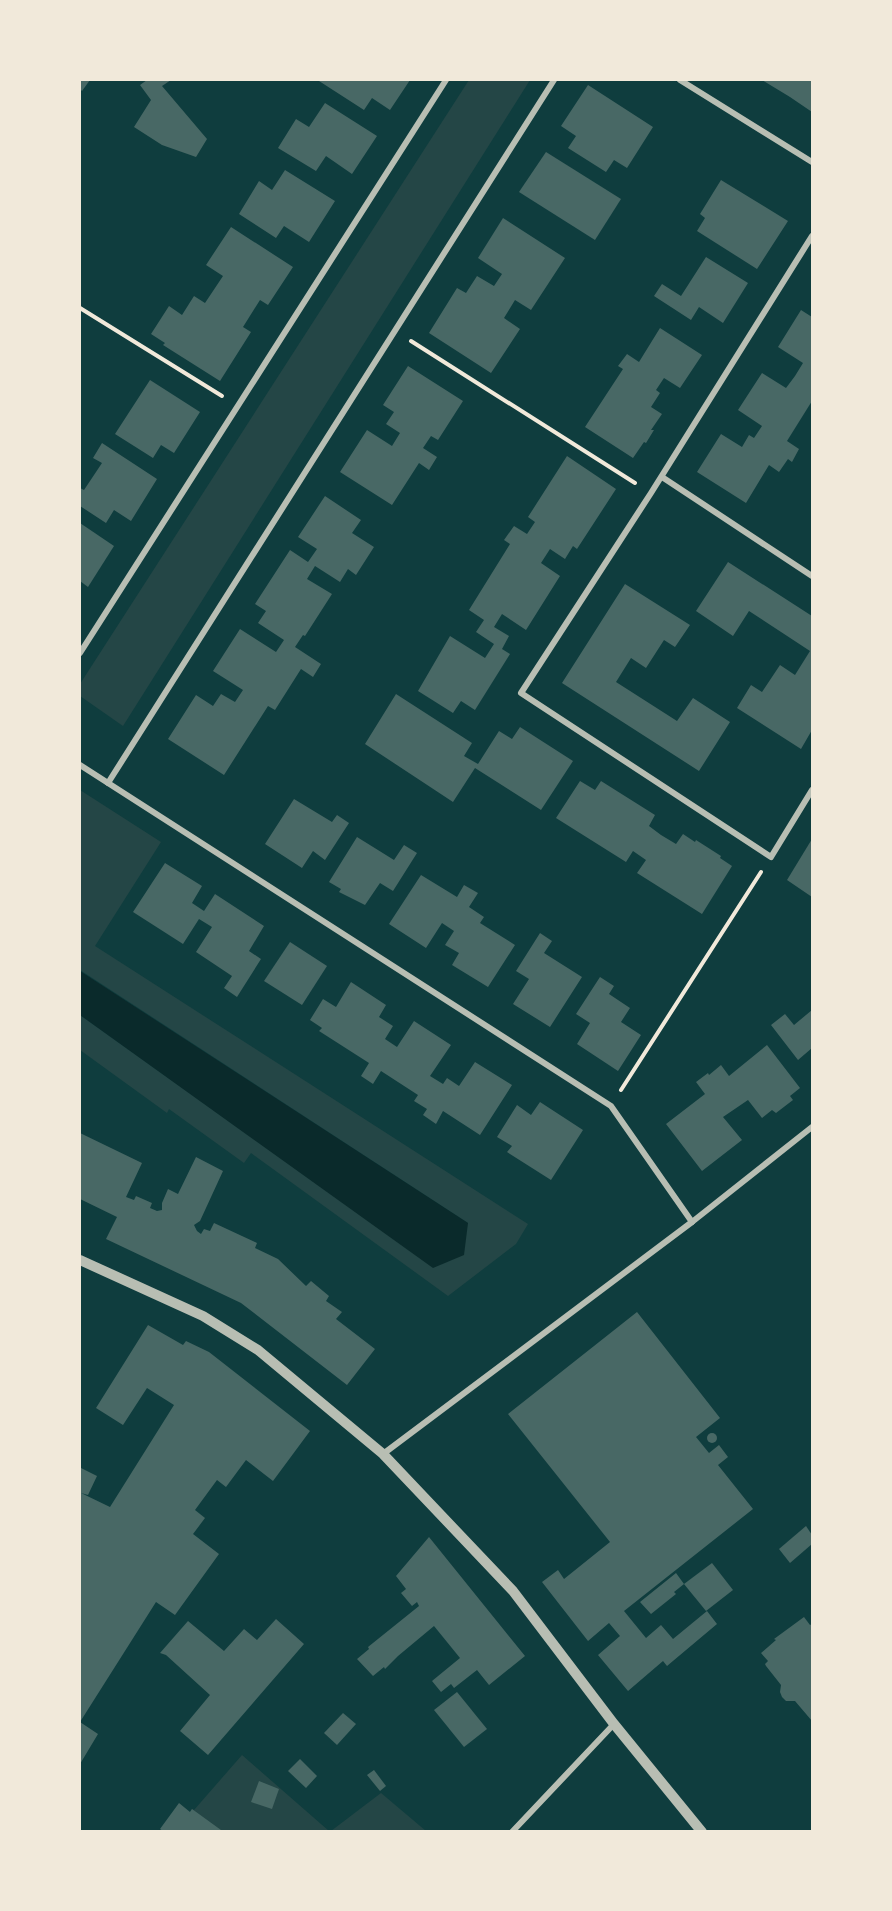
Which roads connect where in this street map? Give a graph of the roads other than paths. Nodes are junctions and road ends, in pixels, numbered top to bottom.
1 (446, 80) edge
2 (554, 80) edge
3 (680, 80) edge
4 (813, 162) edge
5 (813, 236) edge
6 (662, 477) junction
7 (813, 576) edge
8 (80, 653) edge
9 (80, 765) edge
10 (108, 783) junction
11 (813, 790) edge
12 (813, 1127) edge
13 (692, 1222) junction
14 (80, 1260) edge
15 (383, 1454) junction
16 (614, 1724) junction
17 (512, 1832) edge
18 (702, 1832) edge

1 - 8 street
2 - 10 street
3 - 4 street
5 - 6 street
6 - 7 street
6 - 11 street
9 - 10 street
10 - 13 street
12 - 13 street
13 - 15 street
14 - 15 street
15 - 16 street
16 - 17 street
16 - 18 street

